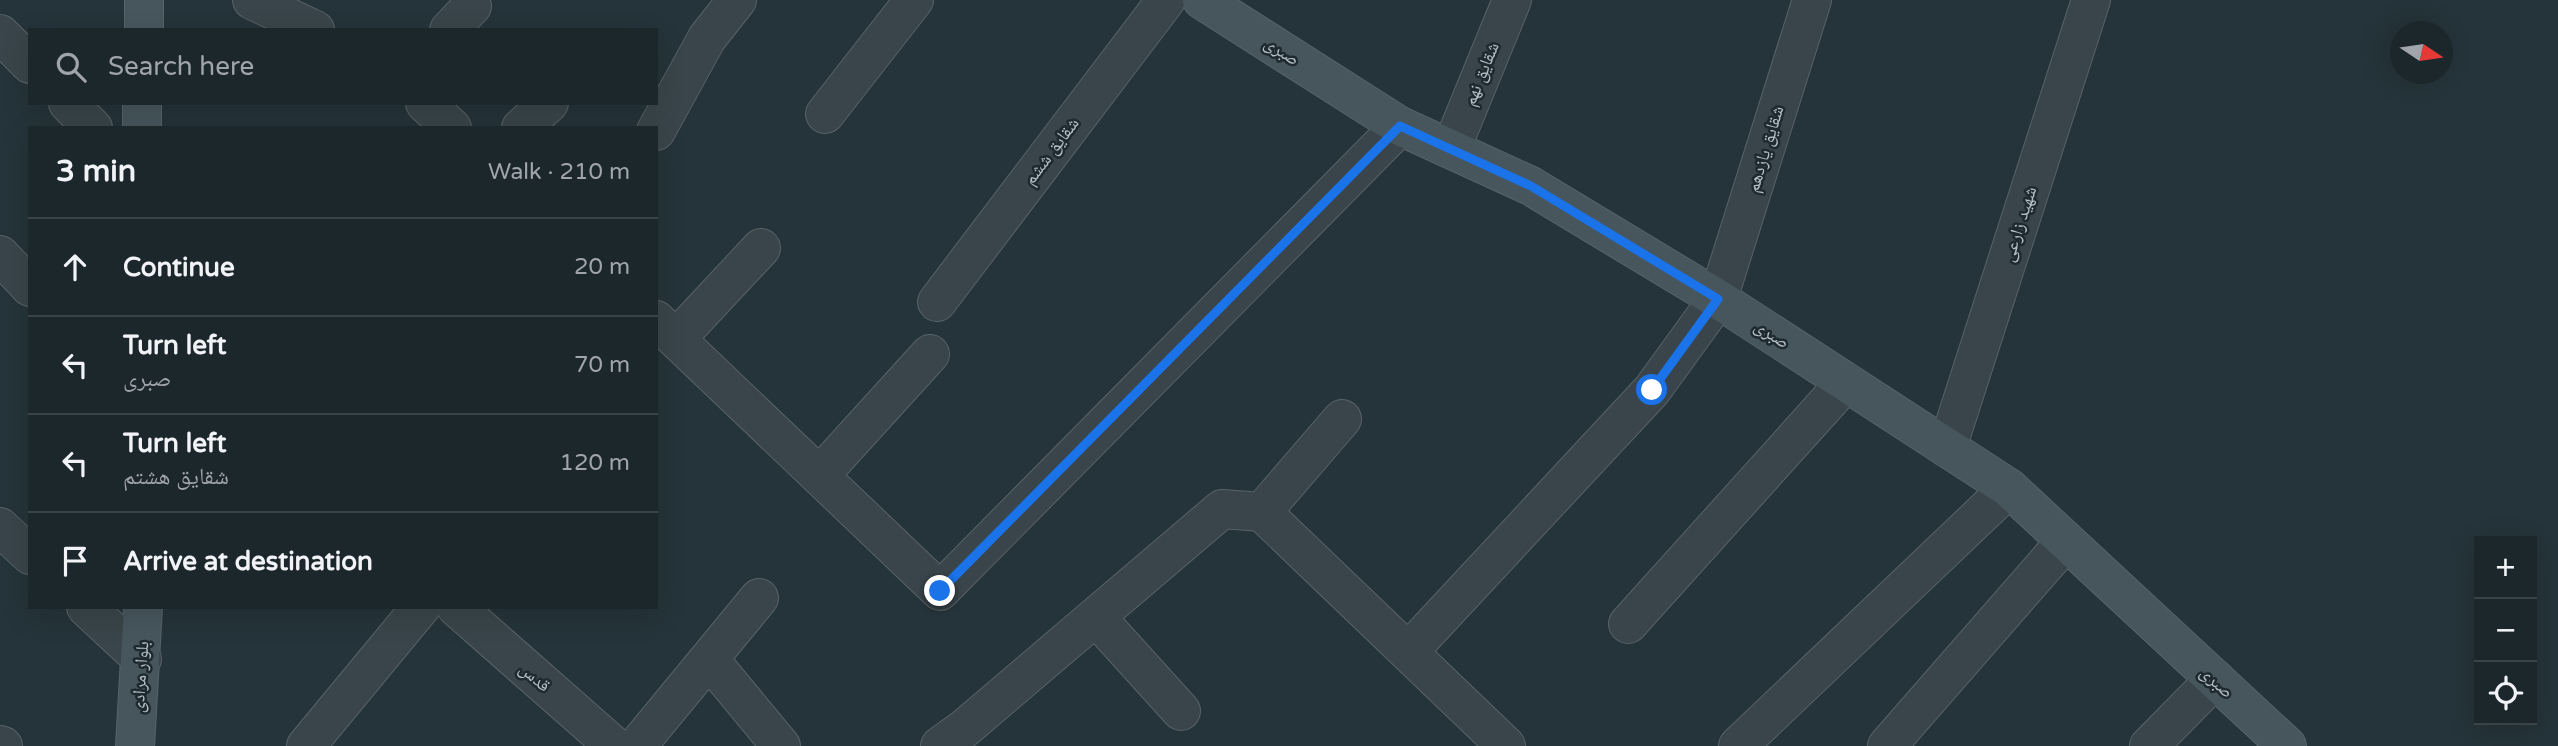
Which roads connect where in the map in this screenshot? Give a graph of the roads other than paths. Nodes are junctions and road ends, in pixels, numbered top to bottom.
1 (144, 0) edge
2 (253, 0) edge
3 (737, 0) edge
4 (914, 0) edge
5 (1166, 0) edge
6 (1204, 0) edge
7 (1512, 0) edge
8 (1812, 0) edge
9 (2091, 0) edge
10 (144, 28) edge
11 (311, 28) edge
12 (0, 34) edge
13 (28, 62) edge
14 (70, 105) edge
15 (142, 105) edge
16 (427, 105) edge
17 (547, 105) edge
18 (825, 114) dead end
19 (91, 126) edge
20 (142, 126) edge
21 (451, 126) edge
22 (523, 126) edge
23 (1400, 126) junction
24 (658, 127) edge
25 (1451, 149) junction
26 (761, 248) dead end
27 (0, 255) edge
28 (28, 285) edge
29 (1718, 299) junction
30 (937, 302) dead end
31 (666, 329) edge
32 (930, 354) dead end
33 (1846, 382) junction
34 (1342, 419) dead end
35 (1947, 448) junction
36 (820, 475) junction
37 (2009, 488) junction
38 (1262, 512) junction
39 (0, 527) edge
40 (2066, 541) junction
41 (28, 553) edge
42 (759, 597) dead end
43 (88, 609) edge
44 (143, 609) edge
45 (419, 609) edge
46 (458, 609) edge
47 (1096, 617) junction
48 (1628, 624) dead end
49 (1408, 652) junction
50 (142, 659) junction
51 (709, 659) junction
52 (2215, 679) junction
53 (1181, 711) dead end
54 (963, 740) edge
55 (135, 746) edge
56 (306, 746) edge
57 (614, 746) edge
58 (637, 746) edge
59 (781, 746) edge
60 (1506, 746) edge
61 (1738, 746) edge
62 (1887, 746) edge
63 (2149, 746) edge
64 (2287, 746) edge

1 - 10 street
2 - 11 street
3 - 24 street
4 - 18 street
5 - 30 street, شقایق ششم
6 - 23 street, صبری
7 - 25 street, شقایق نهم
8 - 29 street, شقایق یازدهم
9 - 35 street, شهید زارعی
12 - 13 street
14 - 19 street
15 - 20 street
16 - 21 street
17 - 22 street
23 - 25 street, صبری
23 - 36 street
25 - 29 street, صبری
26 - 31 street
27 - 28 street
29 - 33 street, صبری
29 - 49 street, شقایق یازدهم
31 - 36 street
32 - 36 street
33 - 35 street, صبری
33 - 48 street
34 - 38 street
35 - 37 street, صبری
37 - 40 street, صبری
37 - 61 street
38 - 47 street
38 - 49 street
39 - 41 street
40 - 52 street, صبری
40 - 62 street
42 - 51 street
43 - 50 street
44 - 50 street, بلوار مرادی
45 - 56 street
46 - 57 street, قدس
47 - 53 street
47 - 54 street
49 - 60 street
50 - 55 street, بلوار مرادی
51 - 58 street
51 - 59 street
52 - 63 street
52 - 64 street, صبری

